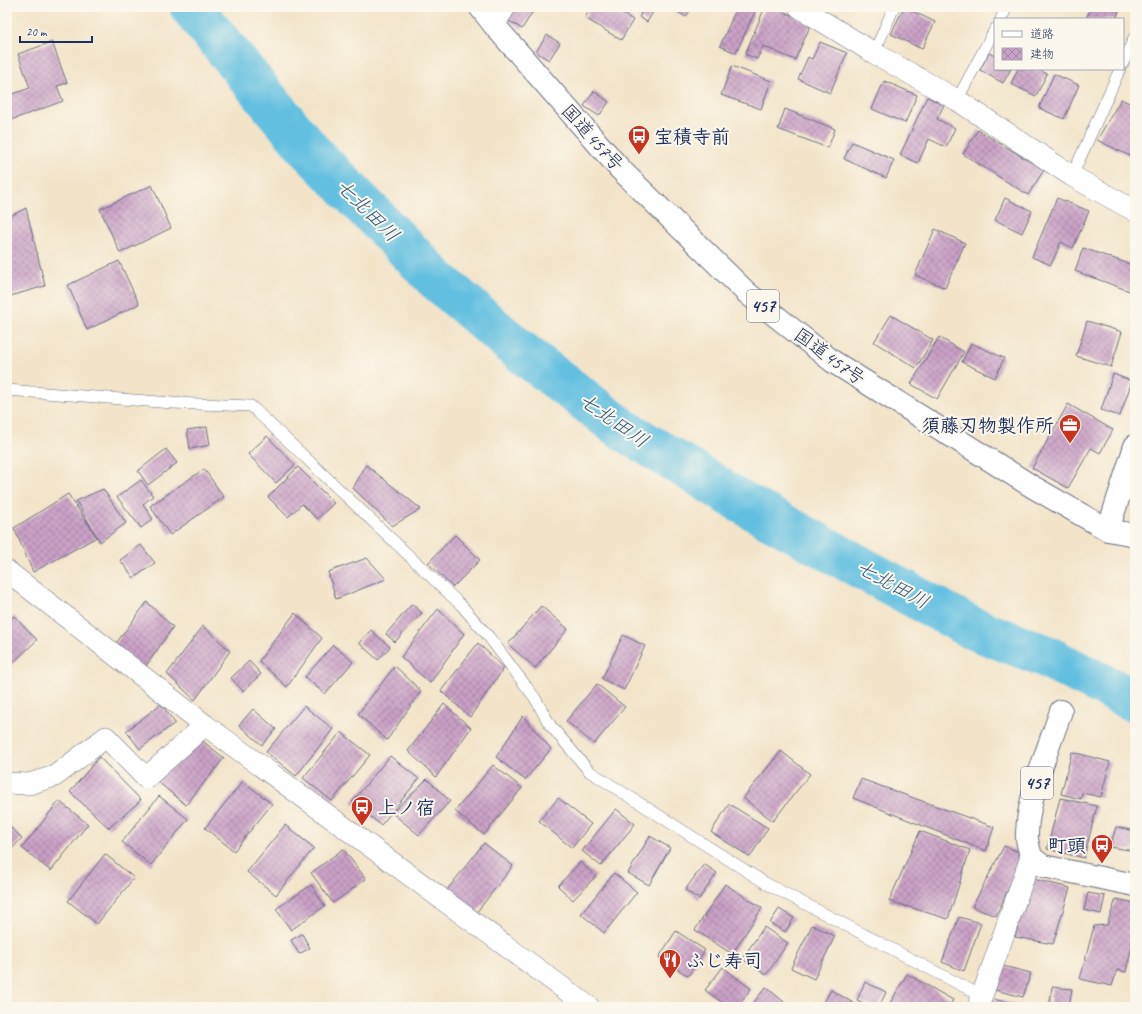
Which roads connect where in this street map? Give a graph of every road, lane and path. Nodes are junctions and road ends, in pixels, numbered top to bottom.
1 (480, 7) edge
2 (799, 7) edge
3 (894, 7) edge
4 (1007, 7) edge
5 (500, 16) edge
6 (1002, 18) edge
7 (994, 31) edge
8 (1135, 36) edge
9 (874, 53) junction
10 (1124, 61) edge
11 (1120, 70) edge
12 (957, 100) junction
13 (1072, 176) junction
14 (1135, 211) edge
15 (7, 390) edge
16 (1135, 446) edge
17 (1108, 530) junction
18 (1135, 535) edge
19 (7, 571) edge
20 (1060, 711) dead end
21 (206, 725) junction
22 (7, 783) edge
23 (1031, 857) junction
24 (1135, 885) edge
25 (980, 1001) edge
26 (589, 1007) edge

1 - 5 main road, 国道457号 / 457
2 - 9 street
3 - 9 lane
4 - 6 lane
5 - 17 main road, 国道457号 / 457
7 - 12 lane
8 - 10 lane
9 - 12 street
11 - 13 lane
12 - 13 street
13 - 14 street
15 - 25 lane
16 - 17 main road
17 - 18 main road, 国道457号
19 - 21 street
20 - 23 main road, 457
21 - 22 street
21 - 26 street
23 - 24 main road
23 - 25 street

